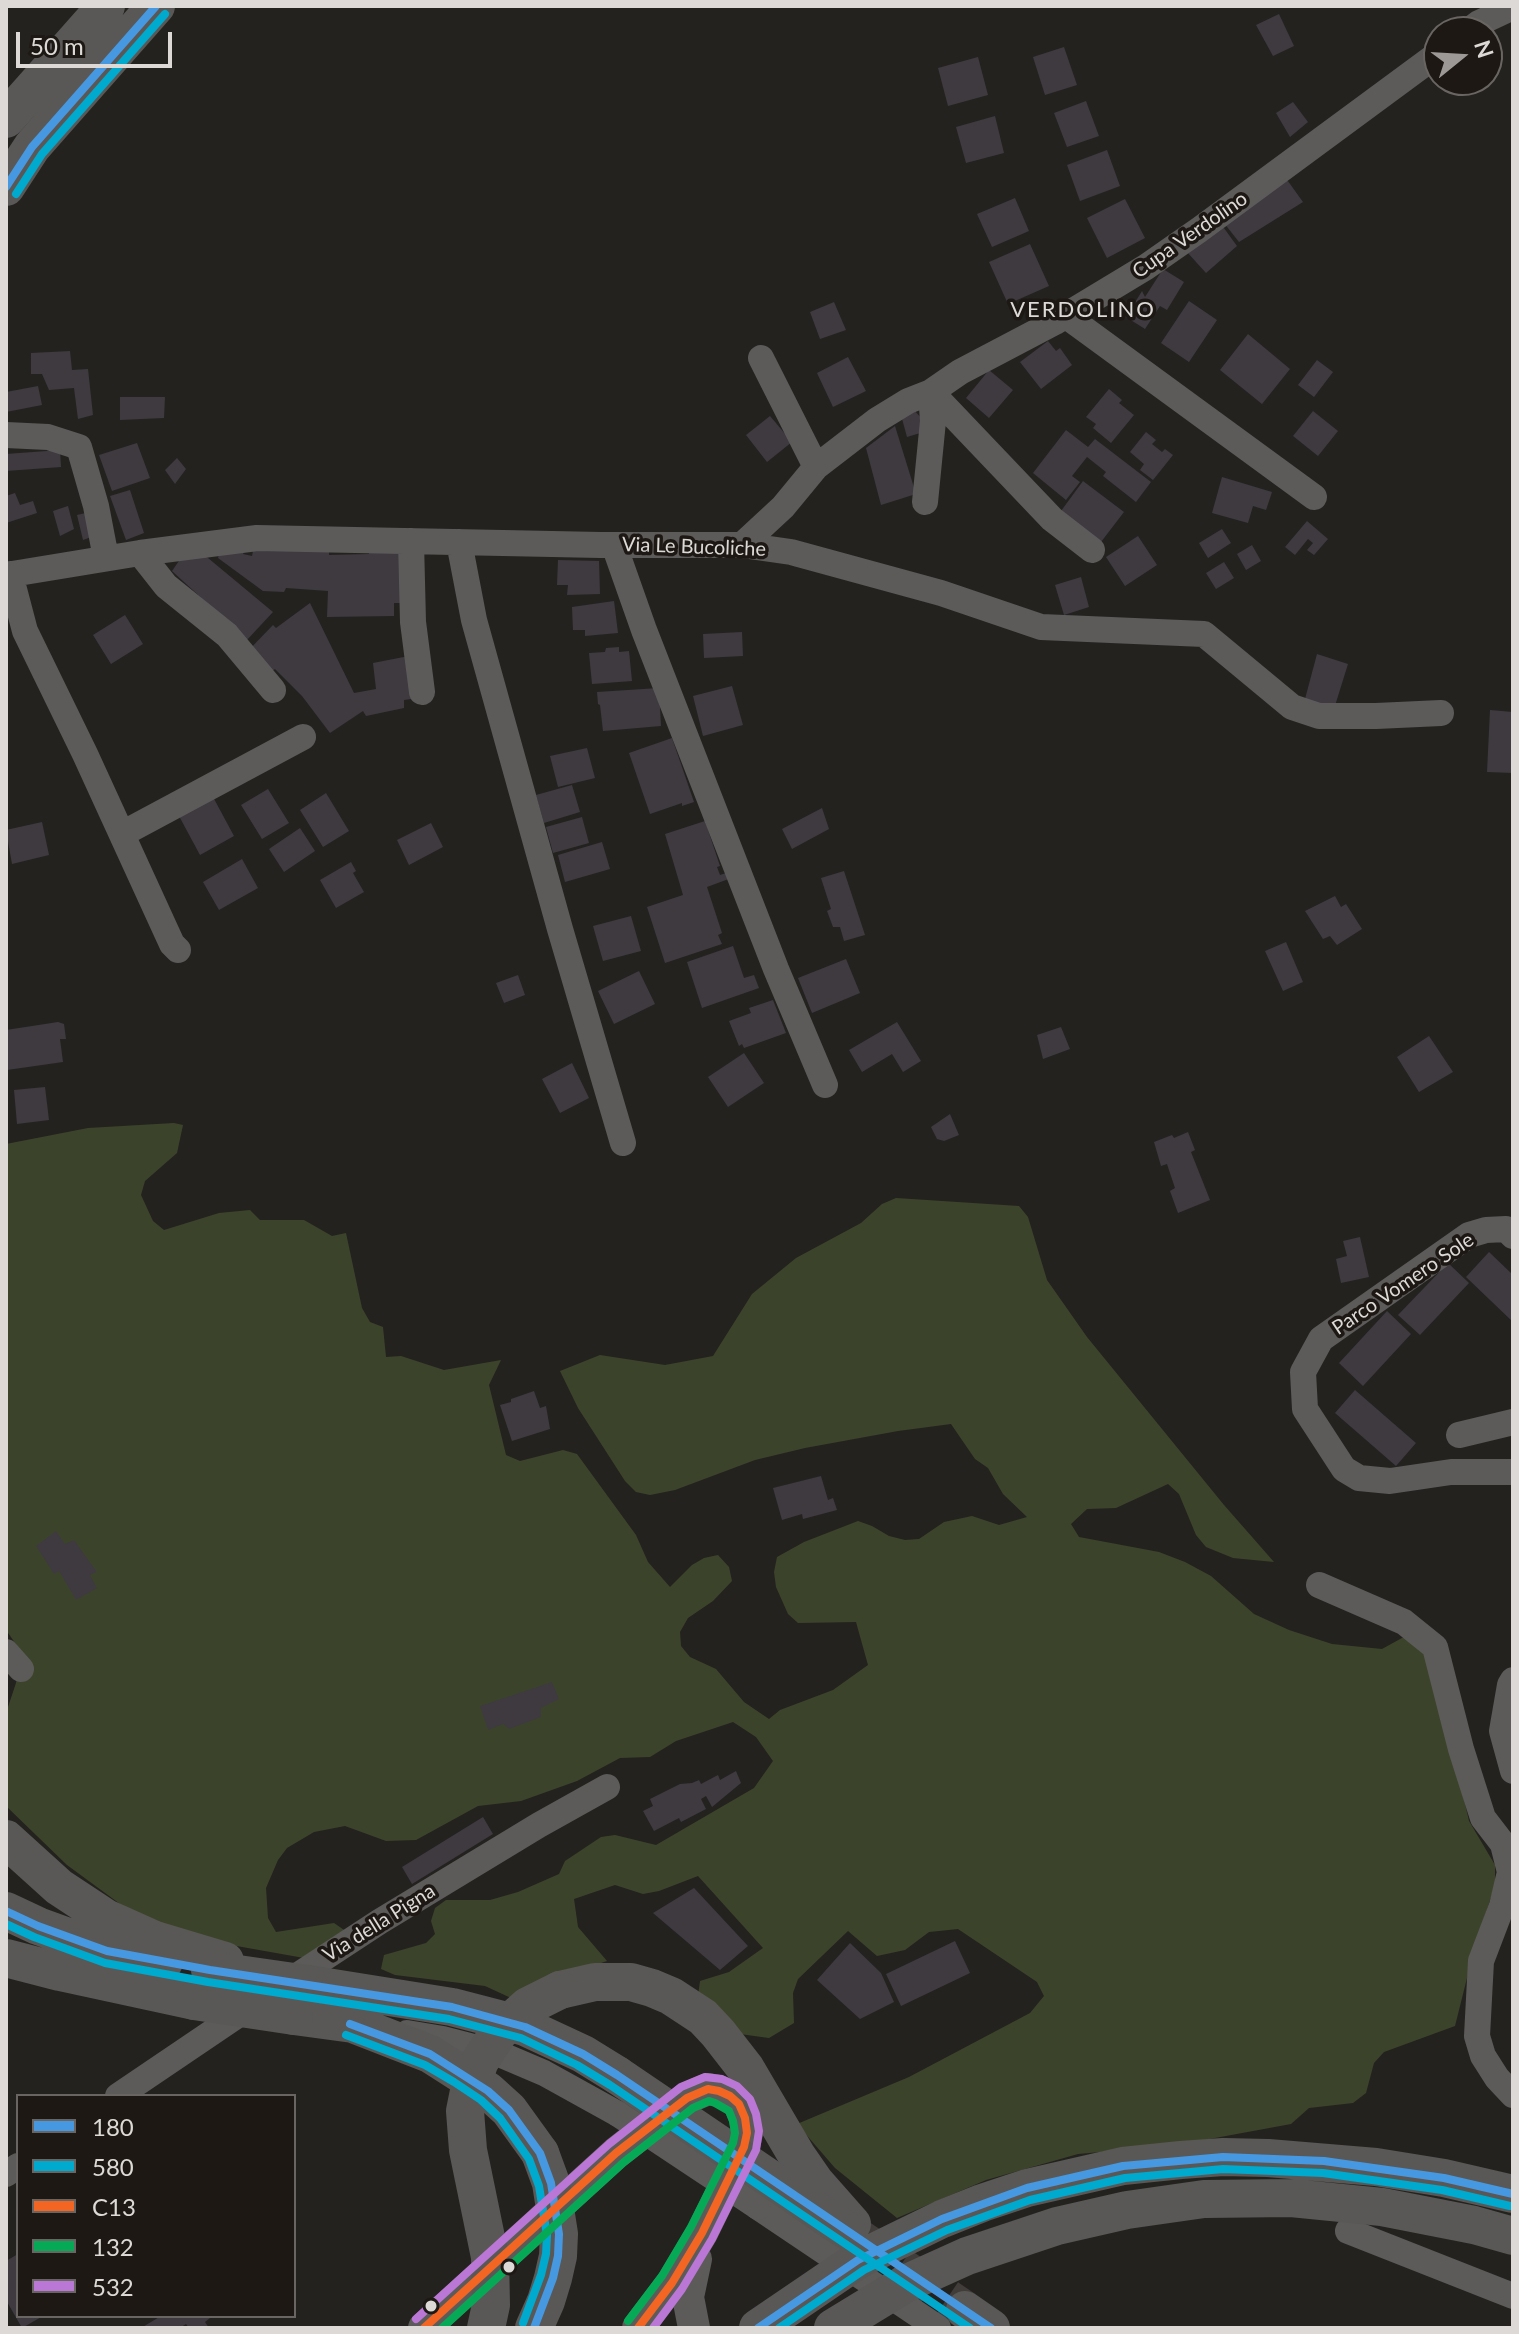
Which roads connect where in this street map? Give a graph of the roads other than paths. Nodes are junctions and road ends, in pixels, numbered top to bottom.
1 (106, 6) edge
2 (156, 6) edge
3 (1513, 7) edge
4 (1494, 16) edge
5 (1423, 65) edge
6 (6, 119) edge
7 (6, 187) edge
8 (1065, 315) junction
9 (761, 358) dead end
10 (931, 392) junction
11 (6, 435) edge
12 (816, 467) junction
13 (1314, 497) dead end
14 (925, 502) dead end
15 (411, 541) junction
16 (459, 542) junction
17 (614, 545) junction
18 (742, 545) junction
19 (1092, 550) dead end
20 (140, 553) junction
21 (106, 558) junction
22 (8, 575) edge
23 (273, 690) dead end
24 (422, 692) dead end
25 (1441, 713) dead end
26 (303, 737) dead end
27 (122, 834) junction
28 (178, 950) dead end
29 (825, 1085) dead end
30 (623, 1143) dead end
31 (1513, 1236) edge
32 (1513, 1422) edge
33 (1459, 1435) dead end
34 (1513, 1472) edge
35 (1319, 1585) dead end
36 (1513, 1680) edge
37 (1513, 1771) edge
38 (607, 1787) dead end
39 (6, 1839) edge
40 (1508, 1906) edge
41 (6, 1911) edge
42 (6, 1958) edge
43 (205, 1983) junction
44 (6, 1985) edge
45 (324, 2003) junction
46 (121, 2094) edge
47 (1513, 2095) edge
48 (1513, 2194) edge
49 (1291, 2198) junction
50 (1348, 2231) joint
51 (702, 2233) junction
52 (1513, 2236) edge
53 (852, 2238) junction
54 (1513, 2296) edge
55 (965, 2322) edge
56 (424, 2328) edge
57 (486, 2328) edge
58 (534, 2328) edge
59 (638, 2328) edge
60 (694, 2328) edge
61 (758, 2328) edge
62 (833, 2328) edge

1 - 6 highway
2 - 7 highway
3 - 4 street
5 - 8 street, Cupa Verdolino
8 - 10 street, Cupa Verdolino
8 - 13 street
9 - 12 street
10 - 12 street, Cupa Verdolino
10 - 14 street
10 - 19 street
11 - 21 street
12 - 18 street, Cupa Verdolino
15 - 16 street, Via Le Bucoliche
15 - 20 street, Via Le Bucoliche
15 - 24 street
16 - 17 street, Via Le Bucoliche
16 - 30 street
17 - 18 street, Via Le Bucoliche
17 - 29 street
18 - 25 street, Via Le Bucoliche
20 - 21 street, Via Le Bucoliche
20 - 23 street
21 - 22 street, Via Le Bucoliche
22 - 27 street
26 - 27 street
27 - 28 street
31 - 34 street, Parco Vomero Sole
32 - 33 street
35 - 40 street
36 - 37 street
38 - 46 street, Via della Pigna
39 - 43 highway
40 - 47 street
41 - 43 highway
42 - 43 highway
43 - 44 highway
43 - 45 highway, bridge
43 - 45 highway, bridge
45 - 53 highway, bridge
45 - 55 street, bridge
45 - 58 highway, bridge
48 - 53 highway
49 - 50 highway
49 - 52 highway
49 - 62 highway, bridge
50 - 54 street
51 - 56 main road
51 - 59 main road
51 - 60 main road
53 - 57 highway, bridge
53 - 61 highway, bridge

